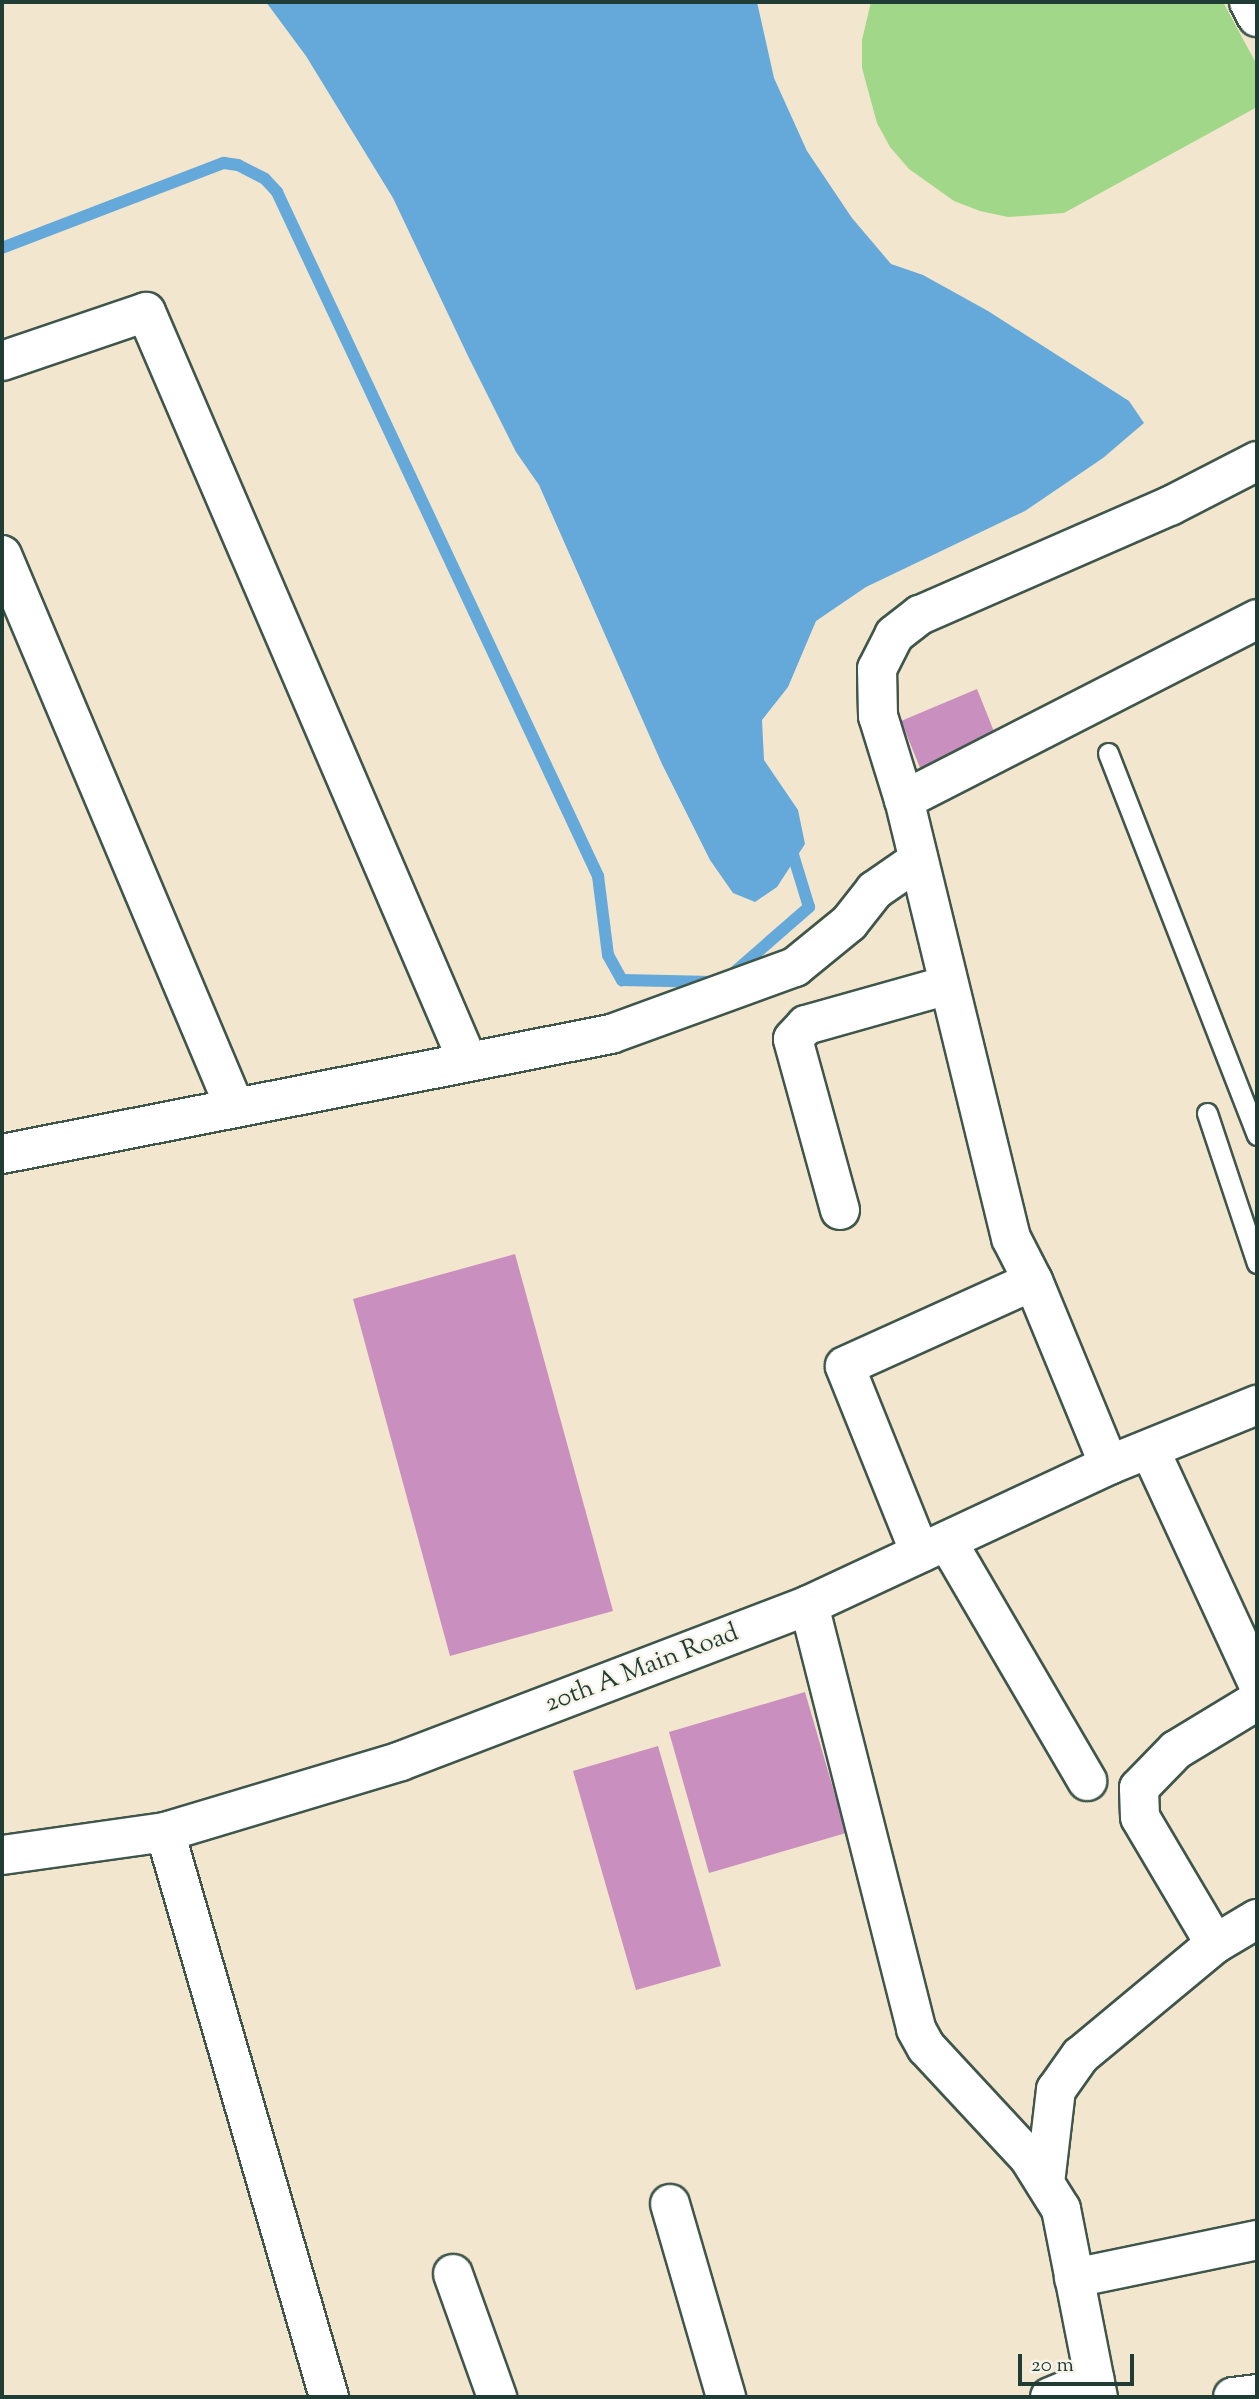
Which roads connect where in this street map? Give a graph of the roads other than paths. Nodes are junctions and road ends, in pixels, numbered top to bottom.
1 (2, 361) edge
2 (1257, 461) edge
3 (2, 555) edge
4 (1257, 619) edge
5 (1108, 754) dead end
6 (904, 800) junction
7 (918, 861) junction
8 (948, 985) junction
9 (468, 1062) junction
10 (235, 1108) junction
11 (1207, 1113) dead end
12 (1257, 1135) edge
13 (2, 1152) edge
14 (841, 1210) dead end
15 (1257, 1262) edge
16 (1033, 1281) junction
17 (1257, 1405) edge
18 (1150, 1450) junction
19 (1109, 1465) junction
20 (934, 1547) junction
21 (809, 1605) junction
22 (1257, 1682) edge
23 (1257, 1700) edge
24 (1087, 1782) dead end
25 (165, 1832) junction
26 (2, 1855) edge
27 (1257, 1919) edge
28 (1215, 1944) junction
29 (1045, 2183) junction
30 (670, 2204) dead end
31 (1257, 2240) edge
32 (453, 2274) dead end
33 (1074, 2278) junction
34 (1096, 2388) edge
35 (1257, 2394) edge
36 (329, 2397) edge
37 (497, 2397) edge
38 (726, 2397) edge
39 (1050, 2397) edge
40 (1233, 2397) edge

1 - 9 street
2 - 6 street
3 - 10 street
4 - 6 street
5 - 12 lane
6 - 7 street
7 - 8 street
7 - 9 street
8 - 14 street
8 - 16 street
9 - 10 street
10 - 13 street
11 - 15 lane
16 - 19 street
16 - 20 street
17 - 18 street, 20th A Main Road
18 - 19 street, 20th A Main Road
18 - 22 street
19 - 20 street, 20th A Main Road
20 - 21 street, 20th A Main Road
20 - 24 street
21 - 25 street, 20th A Main Road
21 - 29 street
23 - 28 street
25 - 26 street, 20th A Main Road
25 - 36 street
27 - 28 street
28 - 29 street
29 - 33 street
30 - 38 street
31 - 33 street
32 - 37 street
33 - 34 street
34 - 39 street
35 - 40 street

